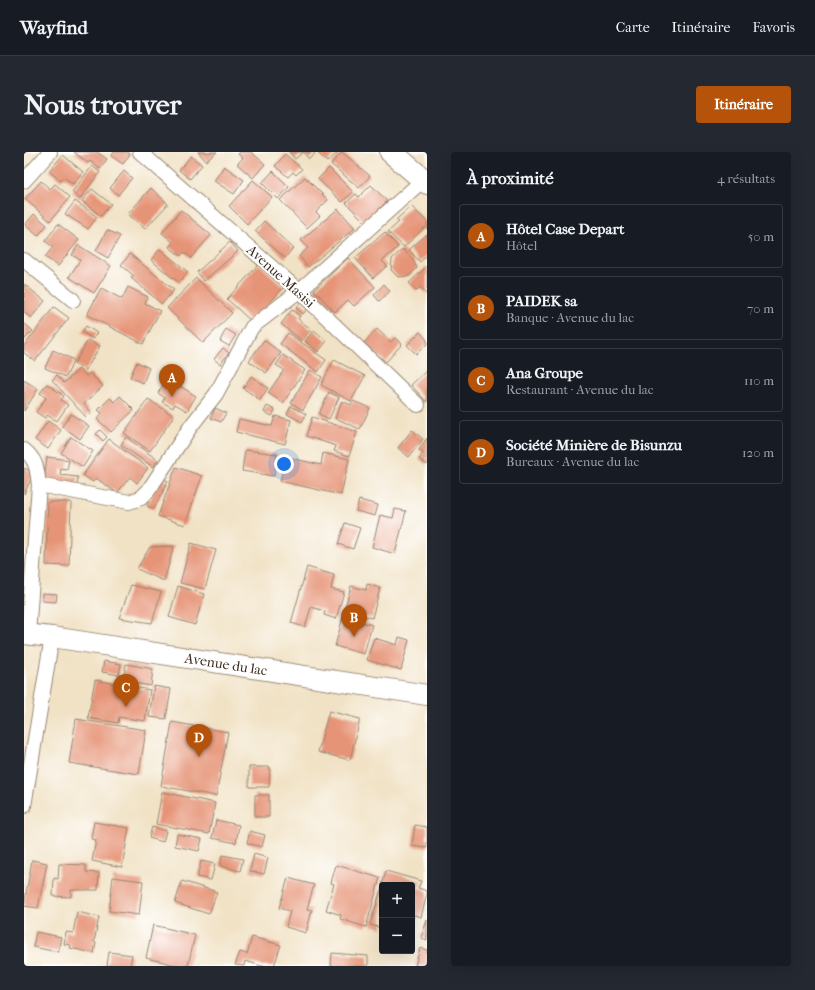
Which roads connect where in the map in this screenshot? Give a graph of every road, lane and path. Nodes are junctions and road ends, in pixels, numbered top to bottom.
1 (50, 152) edge
2 (140, 152) edge
3 (391, 152) edge
4 (24, 181) edge
5 (425, 182) edge
6 (24, 260) edge
7 (299, 291) junction
8 (73, 300) dead end
9 (418, 405) dead end
10 (24, 450) edge
11 (39, 485) junction
12 (26, 634) edge
13 (52, 637) junction
14 (427, 695) edge
15 (24, 806) edge

1 - 4 street
2 - 7 street, Avenue Masisi
3 - 5 highway
5 - 7 street
6 - 8 street
7 - 9 street, Avenue Masisi
7 - 11 street
10 - 11 street
11 - 12 street
12 - 13 main road, Avenue du lac
13 - 14 main road, Avenue du lac
13 - 15 street

